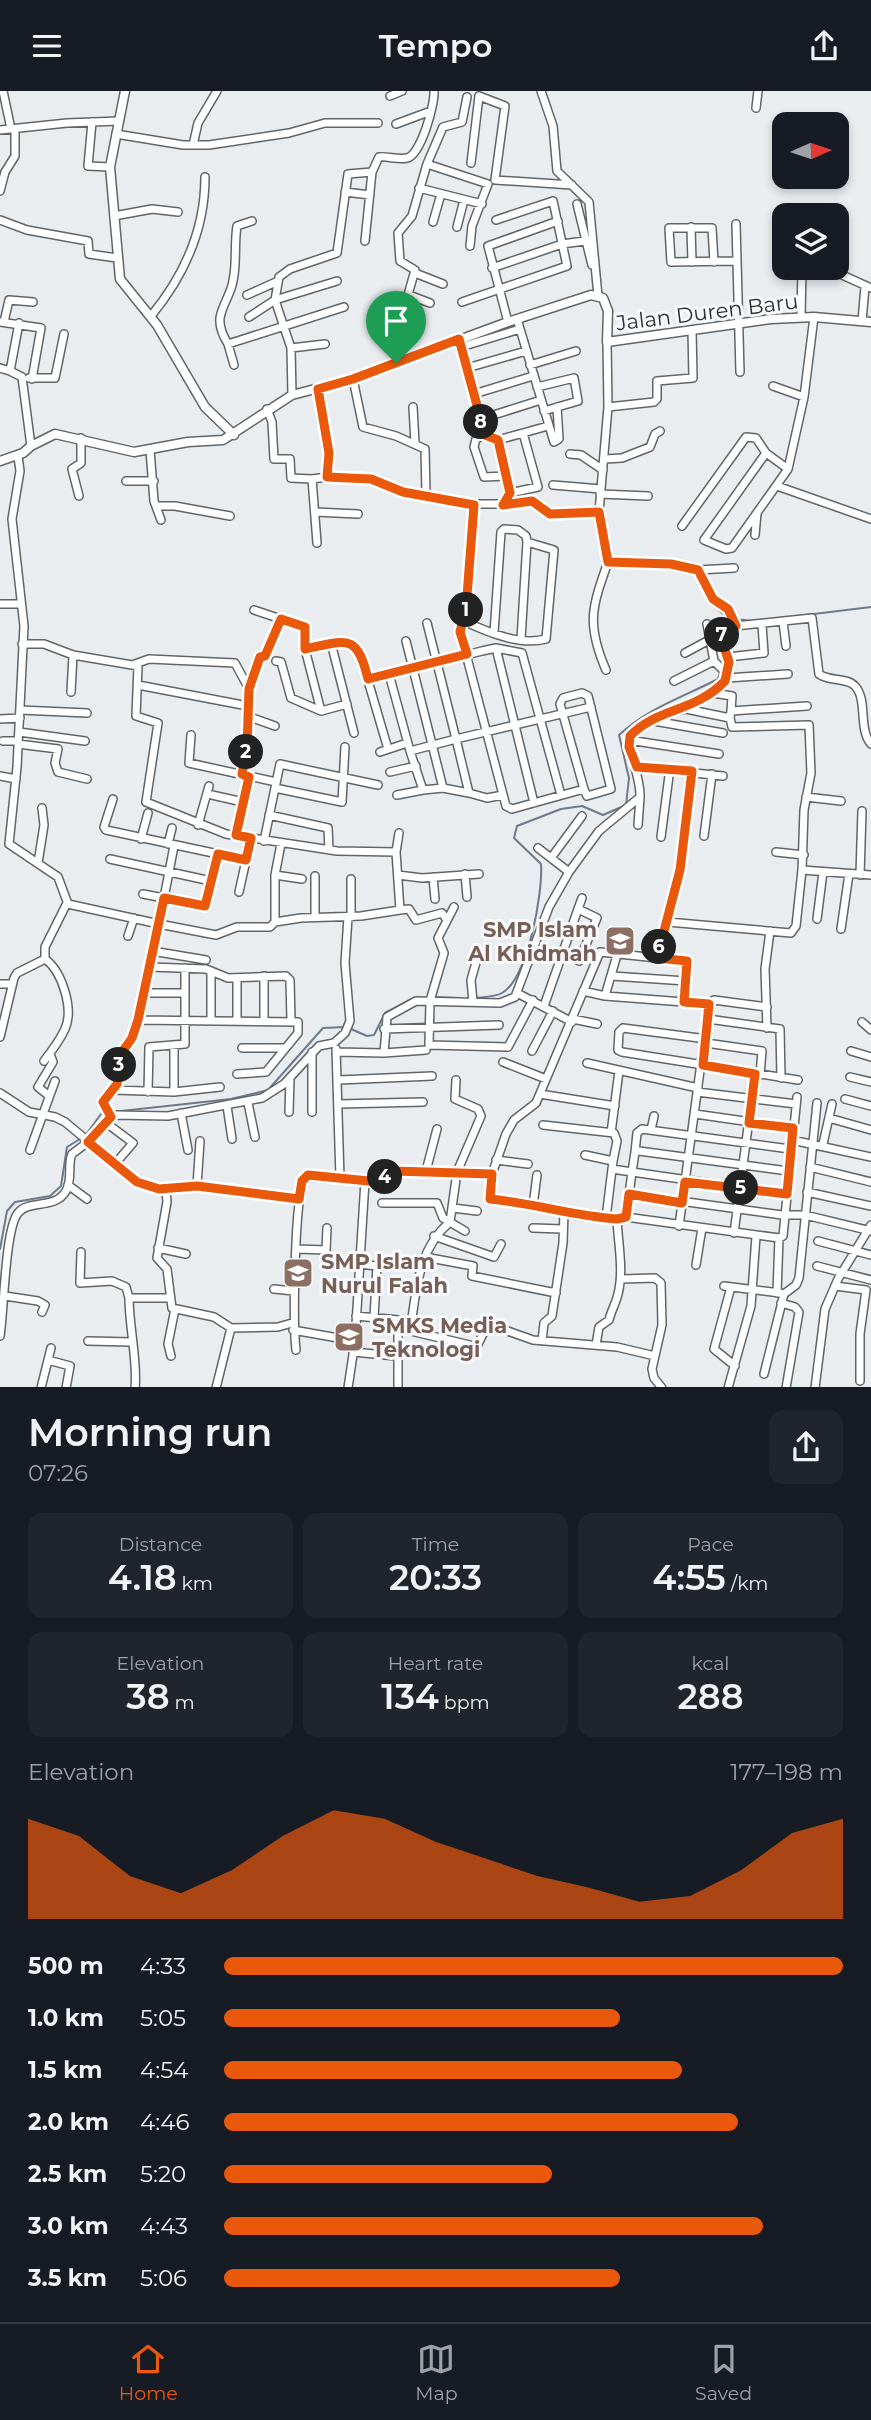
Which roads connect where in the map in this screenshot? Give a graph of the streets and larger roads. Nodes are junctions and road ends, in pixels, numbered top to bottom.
1 (3, 91) edge
2 (125, 91) edge
3 (217, 91) edge
4 (402, 91) edge
5 (434, 91) edge
6 (541, 91) edge
7 (758, 91) edge
8 (390, 96) dead end
9 (467, 97) dead end
10 (756, 108) dead end
11 (431, 111) junction
12 (119, 121) junction
13 (92, 122) junction
14 (378, 123) dead end
15 (396, 124) dead end
16 (13, 129) junction
17 (0, 130) edge
18 (116, 134) junction
19 (193, 145) junction
20 (471, 163) dead end
21 (427, 165) junction
22 (110, 167) junction
23 (372, 172) junction
24 (205, 177) dead end
25 (572, 185) junction
26 (419, 188) junction
27 (0, 191) edge
28 (345, 192) junction
29 (441, 194) junction
30 (370, 195) junction
31 (464, 200) junction
32 (482, 204) junction
33 (577, 204) dead end
34 (178, 212) dead end
35 (114, 216) junction
36 (0, 220) edge
37 (496, 220) dead end
38 (252, 221) dead end
39 (433, 222) dead end
40 (558, 222) junction
41 (736, 224) dead end
42 (457, 227) dead end
43 (691, 227) junction
44 (588, 240) junction
45 (365, 241) dead end
46 (562, 244) junction
47 (470, 246) dead end
48 (117, 258) junction
49 (736, 261) junction
50 (692, 262) junction
51 (714, 262) junction
52 (492, 268) junction
53 (415, 273) junction
54 (849, 278) edge
55 (802, 280) edge
56 (337, 281) dead end
57 (276, 282) junction
58 (443, 283) dead end
59 (868, 288) edge
60 (499, 290) junction
61 (247, 295) dead end
62 (409, 295) junction
63 (598, 296) junction
64 (275, 300) junction
65 (33, 302) dead end
66 (463, 302) dead end
67 (430, 303) dead end
68 (344, 307) dead end
69 (151, 316) junction
70 (397, 316) junction
71 (249, 317) dead end
72 (800, 317) junction
73 (814, 317) junction
74 (512, 320) junction
75 (2, 322) edge
76 (866, 322) edge
77 (19, 323) junction
78 (417, 324) dead end
79 (736, 325) junction
80 (283, 326) junction
81 (520, 329) junction
82 (692, 330) junction
83 (65, 334) dead end
84 (607, 342) junction
85 (460, 343) junction
86 (228, 344) junction
87 (325, 344) dead end
88 (290, 345) junction
89 (526, 351) junction
90 (576, 351) dead end
91 (396, 363) junction
92 (234, 365) dead end
93 (530, 365) junction
94 (0, 368) edge
95 (467, 368) junction
96 (10, 371) junction
97 (740, 372) dead end
98 (533, 376) junction
99 (22, 377) junction
100 (32, 379) junction
101 (353, 379) junction
102 (773, 386) dead end
103 (537, 387) junction
104 (318, 389) junction
105 (474, 394) junction
106 (292, 395) junction
107 (804, 397) junction
108 (541, 400) junction
109 (413, 407) dead end
110 (557, 407) junction
111 (608, 407) junction
112 (267, 409) junction
113 (544, 411) junction
114 (481, 419) junction
115 (548, 426) junction
116 (660, 431) dead end
117 (523, 433) junction
118 (234, 435) junction
119 (485, 435) junction
120 (81, 438) junction
121 (498, 440) junction
122 (415, 443) junction
123 (30, 446) junction
124 (150, 450) junction
125 (766, 453) junction
126 (570, 454) dead end
127 (18, 456) junction
128 (605, 459) junction
129 (0, 461) edge
130 (788, 469) junction
131 (603, 470) junction
132 (506, 476) junction
133 (327, 477) junction
134 (312, 479) junction
135 (126, 481) dead end
136 (154, 481) junction
137 (553, 485) dead end
138 (777, 486) junction
139 (601, 492) junction
140 (510, 493) junction
141 (426, 494) junction
142 (79, 496) dead end
143 (649, 496) dead end
144 (474, 505) junction
145 (503, 505) junction
146 (157, 506) junction
147 (314, 512) junction
148 (599, 512) junction
149 (757, 513) junction
150 (358, 514) dead end
151 (230, 516) dead end
152 (871, 519) edge
153 (161, 520) dead end
154 (682, 526) dead end
155 (755, 535) dead end
156 (527, 542) junction
157 (317, 543) dead end
158 (608, 562) junction
159 (734, 568) dead end
160 (698, 570) junction
161 (0, 604) edge
162 (21, 604) junction
163 (254, 610) dead end
164 (281, 619) junction
165 (734, 620) junction
166 (783, 622) junction
167 (427, 623) dead end
168 (707, 624) dead end
169 (762, 625) junction
170 (462, 626) junction
171 (494, 633) junction
172 (521, 639) junction
173 (709, 640) junction
174 (405, 641) dead end
175 (331, 643) junction
176 (22, 644) junction
177 (786, 646) dead end
178 (305, 649) junction
179 (496, 649) junction
180 (685, 653) dead end
181 (467, 654) junction
182 (73, 655) junction
183 (728, 657) junction
184 (276, 661) dead end
185 (715, 661) junction
186 (436, 662) junction
187 (135, 664) junction
188 (412, 668) junction
189 (606, 670) dead end
190 (389, 674) junction
191 (726, 674) junction
192 (788, 674) dead end
193 (368, 679) junction
194 (674, 681) dead end
195 (138, 685) junction
196 (249, 689) junction
197 (71, 692) dead end
198 (713, 693) junction
199 (347, 705) junction
200 (248, 706) junction
201 (807, 706) dead end
202 (591, 707) junction
203 (685, 709) junction
204 (321, 711) junction
205 (87, 713) dead end
206 (563, 713) junction
207 (20, 714) junction
208 (731, 714) junction
209 (247, 716) junction
210 (0, 719) edge
211 (541, 719) junction
212 (647, 720) junction
213 (275, 726) dead end
214 (516, 726) junction
215 (19, 732) junction
216 (354, 733) dead end
217 (723, 733) dead end
218 (488, 734) junction
219 (191, 735) dead end
220 (456, 739) junction
221 (629, 740) junction
222 (3, 741) dead end
223 (85, 741) dead end
224 (18, 743) junction
225 (432, 744) junction
226 (871, 744) edge
227 (345, 747) dead end
228 (409, 747) junction
229 (719, 754) dead end
230 (416, 767) junction
231 (637, 767) junction
232 (670, 768) junction
233 (692, 771) junction
234 (390, 772) dead end
235 (712, 774) junction
236 (0, 776) edge
237 (245, 776) junction
238 (723, 776) dead end
239 (345, 778) junction
240 (16, 779) junction
241 (87, 779) dead end
242 (276, 785) junction
243 (378, 785) dead end
244 (209, 786) dead end
245 (443, 788) junction
246 (584, 789) junction
247 (423, 790) junction
248 (469, 793) junction
249 (212, 795) dead end
250 (397, 795) dead end
251 (503, 795) junction
252 (561, 795) junction
253 (640, 797) junction
254 (806, 797) junction
255 (113, 799) dead end
256 (841, 801) dead end
257 (243, 802) junction
258 (534, 803) junction
259 (42, 808) dead end
260 (862, 811) dead end
261 (148, 813) dead end
262 (269, 815) junction
263 (582, 815) dead end
264 (198, 824) junction
265 (638, 825) dead end
266 (172, 828) dead end
267 (399, 833) dead end
268 (236, 835) junction
269 (704, 836) dead end
270 (661, 837) dead end
271 (251, 838) junction
272 (141, 839) junction
273 (264, 841) junction
274 (281, 844) junction
275 (171, 845) junction
276 (538, 848) dead end
277 (329, 850) junction
278 (396, 852) junction
279 (776, 852) dead end
280 (218, 854) junction
281 (804, 855) junction
282 (551, 858) junction
283 (110, 859) dead end
284 (246, 860) junction
285 (38, 863) junction
286 (802, 870) junction
287 (168, 872) junction
288 (569, 872) junction
289 (823, 872) junction
290 (275, 874) junction
291 (465, 874) junction
292 (479, 874) dead end
293 (849, 874) junction
294 (398, 875) junction
295 (860, 875) junction
296 (871, 875) edge
297 (315, 876) dead end
298 (433, 877) junction
299 (302, 879) dead end
300 (351, 879) dead end
301 (211, 881) junction
302 (239, 892) dead end
303 (143, 894) dead end
304 (467, 897) dead end
305 (164, 898) junction
306 (582, 898) dead end
307 (435, 899) dead end
308 (69, 905) junction
309 (454, 907) dead end
310 (578, 909) junction
311 (400, 910) junction
312 (315, 917) junction
313 (350, 917) junction
314 (134, 918) junction
315 (817, 919) dead end
316 (447, 920) junction
317 (275, 922) junction
318 (668, 922) junction
319 (159, 924) junction
320 (841, 929) dead end
321 (770, 931) junction
322 (128, 936) dead end
323 (152, 951) junction
324 (617, 955) junction
325 (657, 958) junction
326 (477, 959) dead end
327 (206, 960) dead end
328 (579, 961) dead end
329 (49, 962) junction
330 (150, 967) junction
331 (185, 968) junction
332 (211, 972) junction
333 (264, 976) junction
334 (612, 976) junction
335 (237, 978) junction
336 (686, 981) junction
337 (0, 984) edge
338 (12, 984) junction
339 (583, 991) junction
340 (145, 993) junction
341 (184, 993) junction
342 (519, 994) junction
343 (605, 996) junction
344 (430, 1000) junction
345 (533, 1000) junction
346 (472, 1001) junction
347 (684, 1002) junction
348 (709, 1004) junction
349 (544, 1006) junction
350 (767, 1007) junction
351 (553, 1011) junction
352 (708, 1019) junction
353 (138, 1020) junction
354 (184, 1020) junction
355 (211, 1020) junction
356 (237, 1020) junction
357 (264, 1020) junction
358 (290, 1020) junction
359 (573, 1020) junction
360 (862, 1022) dead end
361 (597, 1024) dead end
362 (499, 1025) dead end
363 (429, 1026) junction
364 (384, 1028) junction
365 (767, 1028) junction
366 (871, 1030) edge
367 (0, 1037) edge
368 (334, 1043) junction
369 (706, 1043) junction
370 (174, 1047) junction
371 (242, 1048) dead end
372 (285, 1048) junction
373 (426, 1050) dead end
374 (312, 1051) junction
375 (532, 1051) dead end
376 (851, 1051) dead end
377 (337, 1052) junction
378 (50, 1053) junction
379 (384, 1053) junction
380 (871, 1057) edge
381 (44, 1061) dead end
382 (503, 1062) dead end
383 (587, 1063) dead end
384 (703, 1065) junction
385 (619, 1071) junction
386 (237, 1074) dead end
387 (758, 1075) junction
388 (432, 1076) dead end
389 (290, 1077) junction
390 (850, 1077) dead end
391 (780, 1078) junction
392 (546, 1079) junction
393 (339, 1080) junction
394 (457, 1080) dead end
395 (798, 1080) dead end
396 (55, 1081) dead end
397 (871, 1082) edge
398 (220, 1087) dead end
399 (114, 1090) junction
400 (697, 1090) junction
401 (148, 1092) junction
402 (174, 1092) junction
403 (540, 1094) junction
404 (4, 1095) edge
405 (48, 1095) junction
406 (845, 1099) dead end
407 (752, 1100) junction
408 (423, 1102) dead end
409 (248, 1103) junction
410 (817, 1103) dead end
411 (339, 1104) junction
412 (832, 1104) dead end
413 (228, 1106) junction
414 (615, 1106) junction
415 (871, 1106) edge
416 (289, 1112) dead end
417 (312, 1112) dead end
418 (43, 1114) junction
419 (181, 1114) junction
420 (695, 1114) junction
421 (107, 1115) junction
422 (654, 1116) dead end
423 (829, 1118) junction
424 (749, 1123) junction
425 (543, 1125) dead end
426 (793, 1128) junction
427 (437, 1129) dead end
428 (871, 1129) edge
429 (651, 1130) junction
430 (611, 1133) junction
431 (255, 1137) dead end
432 (692, 1137) junction
433 (232, 1139) dead end
434 (84, 1140) junction
435 (200, 1140) dead end
436 (792, 1140) junction
437 (813, 1143) junction
438 (823, 1144) junction
439 (746, 1145) junction
440 (790, 1149) junction
441 (30, 1150) dead end
442 (188, 1150) dead end
443 (635, 1152) junction
444 (585, 1155) dead end
445 (871, 1157) edge
446 (688, 1159) junction
447 (496, 1160) junction
448 (527, 1164) dead end
449 (114, 1165) junction
450 (612, 1165) junction
451 (743, 1167) junction
452 (810, 1167) junction
453 (426, 1171) junction
454 (788, 1171) junction
455 (457, 1172) junction
456 (632, 1172) junction
457 (492, 1174) junction
458 (537, 1175) dead end
459 (340, 1178) junction
460 (365, 1181) junction
461 (685, 1182) junction
462 (871, 1182) edge
463 (68, 1185) junction
464 (197, 1186) junction
465 (740, 1188) junction
466 (166, 1190) junction
467 (807, 1192) junction
468 (629, 1194) junction
469 (787, 1194) junction
470 (87, 1199) dead end
471 (299, 1199) junction
472 (382, 1203) dead end
473 (682, 1203) junction
474 (533, 1206) junction
475 (871, 1206) edge
476 (453, 1208) junction
477 (737, 1210) junction
478 (477, 1211) dead end
479 (564, 1212) junction
480 (785, 1215) junction
481 (805, 1215) junction
482 (626, 1217) junction
483 (606, 1218) junction
484 (617, 1219) junction
485 (450, 1221) junction
486 (679, 1226) junction
487 (327, 1228) dead end
488 (533, 1228) dead end
489 (702, 1228) junction
490 (563, 1229) junction
491 (870, 1229) edge
492 (465, 1231) dead end
493 (734, 1233) junction
494 (434, 1236) junction
495 (756, 1236) junction
496 (779, 1238) junction
497 (818, 1241) dead end
498 (501, 1244) dead end
499 (158, 1248) junction
500 (298, 1249) junction
501 (326, 1250) junction
502 (855, 1251) junction
503 (81, 1252) dead end
504 (186, 1254) dead end
505 (871, 1255) edge
506 (425, 1257) junction
507 (359, 1264) junction
508 (696, 1265) dead end
509 (326, 1266) dead end
510 (817, 1266) dead end
511 (842, 1272) junction
512 (621, 1279) junction
513 (871, 1280) edge
514 (835, 1286) junction
515 (2, 1288) edge
516 (274, 1289) dead end
517 (868, 1290) edge
518 (295, 1291) junction
519 (752, 1291) junction
520 (556, 1293) junction
521 (781, 1293) junction
522 (5, 1297) junction
523 (129, 1298) junction
524 (169, 1298) junction
525 (781, 1303) junction
526 (175, 1309) junction
527 (42, 1312) dead end
528 (356, 1316) junction
529 (374, 1317) junction
530 (398, 1324) junction
531 (293, 1326) junction
532 (230, 1328) junction
533 (0, 1336) edge
534 (88, 1341) dead end
535 (355, 1341) junction
536 (542, 1341) junction
537 (131, 1342) junction
538 (596, 1345) junction
539 (51, 1349) dead end
540 (296, 1350) dead end
541 (353, 1352) junction
542 (171, 1356) dead end
543 (396, 1356) junction
544 (655, 1356) junction
545 (48, 1360) junction
546 (735, 1366) junction
547 (764, 1374) dead end
548 (860, 1381) dead end
549 (41, 1387) edge
550 (66, 1387) edge
551 (135, 1387) edge
552 (216, 1387) edge
553 (348, 1387) edge
554 (398, 1387) edge
555 (661, 1387) edge
556 (728, 1387) edge
557 (786, 1387) edge
558 (815, 1387) edge

1 - 16 street
2 - 12 street
3 - 19 street
4 - 8 street
5 - 11 street
6 - 25 street
7 - 10 street
9 - 21 street
11 - 15 street
11 - 23 street
12 - 13 street
12 - 18 street
13 - 16 street
13 - 22 street
14 - 19 street
16 - 17 street
16 - 27 street
18 - 19 street
18 - 22 street
20 - 25 street
21 - 26 street
21 - 32 street
22 - 35 street
23 - 28 street
23 - 30 street
24 - 69 street
25 - 44 street
26 - 29 street
26 - 53 street
28 - 30 street
28 - 57 street
29 - 31 street
29 - 39 street
30 - 45 street
31 - 32 street
31 - 42 street
32 - 47 street
33 - 44 street
34 - 35 street
35 - 48 street
36 - 48 street
37 - 40 street
38 - 86 street
40 - 46 street
40 - 52 street
41 - 49 street
43 - 50 street
43 - 50 street
43 - 51 street
44 - 46 street
44 - 63 street
46 - 52 street
46 - 60 street
48 - 69 street
49 - 51 street
49 - 79 street
50 - 51 street
52 - 60 street
53 - 58 street
53 - 62 street
54 - 59 street
55 - 72 street
56 - 64 street
57 - 61 street
57 - 64 street
59 - 76 street
60 - 66 street
60 - 74 street
62 - 67 street
62 - 70 street
63 - 74 street, Jalan Duren Baru
63 - 84 street, Jalan Duren Baru
64 - 71 street
64 - 80 street
65 - 75 street
68 - 80 street
69 - 118 street
70 - 78 street
70 - 91 street
72 - 73 street, Jalan Duren Baru
72 - 79 street, Jalan Duren Baru
73 - 76 street, Jalan Duren Baru
73 - 107 street
74 - 81 street
74 - 85 street, Jalan Duren Baru
75 - 77 street
77 - 96 street
77 - 100 street
79 - 82 street, Jalan Duren Baru
79 - 97 street
80 - 86 street
80 - 88 street
81 - 85 street
81 - 89 street
82 - 84 street, Jalan Duren Baru
82 - 111 street
83 - 100 street
84 - 111 street
85 - 91 street, Jalan Duren Baru
85 - 95 street
86 - 92 street
87 - 88 street
88 - 106 street
89 - 93 street
89 - 95 street
90 - 93 street
91 - 101 street, Jalan Duren Baru
93 - 98 street
94 - 96 street
95 - 105 street
96 - 99 street
98 - 103 street
98 - 105 street
99 - 100 street
99 - 123 street
101 - 104 street, Jalan Duren Baru
101 - 122 street
102 - 107 street
103 - 108 street
103 - 110 street
104 - 106 street, Jalan Duren Baru
104 - 133 street
105 - 114 street
106 - 112 street, Jalan Duren Baru
107 - 130 street
108 - 113 street
108 - 114 street
109 - 122 street
110 - 113 street
110 - 115 street
111 - 128 street
112 - 118 street, Jalan Duren Baru
112 - 134 street
113 - 115 street
114 - 119 street
115 - 117 street
116 - 128 street
117 - 121 street
117 - 140 street
118 - 124 street, Jalan Duren Baru
119 - 121 street
119 - 132 street
120 - 123 street, Jalan Duren Baru
120 - 124 street, Jalan Duren Baru
120 - 142 street
121 - 132 street
122 - 141 street
123 - 127 street, Jalan Duren Baru
124 - 136 street
125 - 130 street
125 - 149 street
125 - 154 street
126 - 131 street
127 - 129 street, Jalan Duren Baru
127 - 162 street
128 - 131 street
130 - 138 street
131 - 139 street
132 - 140 street
133 - 134 street
133 - 141 street
134 - 147 street
135 - 136 street
136 - 146 street
137 - 139 street
138 - 149 street
138 - 152 street
139 - 143 street
139 - 148 street
140 - 145 street
141 - 144 street
144 - 145 street
144 - 170 street
145 - 148 street
146 - 151 street
146 - 153 street
147 - 150 street
147 - 157 street
148 - 158 street
149 - 155 street
156 - 171 street
156 - 172 street
156 - 172 street
158 - 160 street
158 - 189 street
159 - 160 street
160 - 165 street
161 - 162 street
162 - 176 street
163 - 164 street
164 - 178 street
164 - 196 street
165 - 169 street
165 - 183 street
166 - 169 street
166 - 177 street
166 - 226 street
167 - 186 street
168 - 173 street
169 - 183 street
170 - 171 street
170 - 181 street
171 - 172 street
173 - 180 street
173 - 185 street
174 - 188 street
175 - 178 street
175 - 193 street
175 - 199 street
176 - 182 street
176 - 207 street
178 - 204 street
179 - 181 street
179 - 211 street
179 - 214 street
181 - 186 street
181 - 218 street
182 - 187 street
182 - 197 street
183 - 191 street
184 - 204 street
185 - 191 street
185 - 194 street
186 - 188 street
186 - 220 street
187 - 195 street
187 - 196 street
188 - 190 street
188 - 225 street
190 - 193 street
190 - 228 street
191 - 192 street
191 - 198 street
193 - 228 street
195 - 200 street
195 - 264 street
196 - 200 street
198 - 203 street
198 - 208 street
199 - 204 street
199 - 216 street
200 - 209 street
201 - 208 street
202 - 206 street
202 - 206 street
202 - 246 street
203 - 208 street
203 - 212 street
205 - 207 street
206 - 211 street
206 - 246 street
207 - 210 street
207 - 215 street
208 - 254 street
209 - 213 street
209 - 237 street
211 - 214 street
211 - 252 street
212 - 217 street
212 - 221 street
214 - 218 street
214 - 258 street
215 - 223 street
215 - 224 street
218 - 220 street
218 - 251 street
219 - 237 street
220 - 225 street
220 - 248 street
221 - 229 street
221 - 231 street
222 - 224 street
224 - 240 street
224 - 241 street
225 - 228 street
225 - 245 street
227 - 239 street
228 - 230 street
230 - 234 street
230 - 247 street
231 - 232 street
231 - 253 street
232 - 233 street
232 - 270 street
233 - 235 street
233 - 318 street
235 - 238 street
235 - 269 street
236 - 240 street
237 - 242 street
237 - 257 street
239 - 242 street
239 - 242 street
239 - 243 street
240 - 285 street
242 - 262 street
244 - 264 street
245 - 247 street
245 - 248 street
246 - 252 street
247 - 250 street
248 - 251 street
249 - 257 street
251 - 258 street
252 - 258 street
253 - 265 street
253 - 288 street
254 - 256 street
254 - 281 street
255 - 272 street
257 - 268 street
259 - 285 street
260 - 295 street
261 - 272 street
262 - 273 street
262 - 277 street
263 - 282 street
264 - 268 street
266 - 275 street
267 - 278 street
268 - 271 street
271 - 273 street
271 - 284 street
272 - 275 street
273 - 274 street
274 - 277 street
274 - 290 street
275 - 280 street
275 - 287 street
276 - 282 street
277 - 278 street
278 - 294 street
279 - 281 street
280 - 284 street
280 - 301 street
281 - 286 street
282 - 288 street
283 - 287 street
284 - 302 street
285 - 308 street
286 - 289 street
286 - 321 street
287 - 301 street
287 - 305 street
288 - 342 street
289 - 293 street
289 - 315 street
290 - 299 street
290 - 317 street
291 - 292 street
291 - 298 street
291 - 304 street
293 - 295 street
293 - 320 street
294 - 298 street
294 - 311 street
295 - 296 street
297 - 312 street
298 - 307 street
300 - 313 street
301 - 305 street
303 - 305 street
305 - 319 street
306 - 310 street
308 - 314 street
308 - 329 street
309 - 316 street
310 - 328 street
310 - 349 street
311 - 313 street
311 - 316 street
312 - 313 street
312 - 317 street
313 - 368 street
314 - 319 street
314 - 322 street
316 - 344 street
317 - 319 street
318 - 321 street
318 - 325 street
319 - 323 street
321 - 350 street
323 - 327 street
323 - 330 street
324 - 325 street
324 - 334 street
324 - 339 street
325 - 336 street
326 - 346 street
329 - 338 street
329 - 378 street
330 - 331 street
330 - 340 street
331 - 332 street
331 - 341 street
332 - 335 street
332 - 355 street
333 - 335 street
333 - 357 street
333 - 358 street
334 - 336 street
334 - 343 street
335 - 356 street
336 - 347 street
337 - 338 street
338 - 367 street
339 - 343 street
339 - 359 street
340 - 341 street
340 - 353 street
341 - 354 street
342 - 345 street
342 - 346 street
343 - 347 street
344 - 346 street
344 - 363 street
344 - 364 street
345 - 349 street
345 - 363 street
347 - 348 street
348 - 350 street
348 - 352 street
349 - 351 street
350 - 365 street
351 - 359 street
351 - 375 street
352 - 365 street
352 - 369 street
353 - 354 street
353 - 399 street
354 - 355 street
354 - 370 street
355 - 356 street
356 - 357 street
357 - 358 street
358 - 372 street
359 - 361 street
359 - 392 street
360 - 366 street
362 - 363 street
363 - 364 street
364 - 379 street
365 - 391 street
368 - 374 street
368 - 377 street
369 - 384 street
369 - 384 street
369 - 387 street
370 - 401 street
370 - 402 street
371 - 372 street
372 - 386 street
373 - 379 street
374 - 389 street
374 - 417 street
376 - 380 street
377 - 379 street
377 - 393 street
378 - 381 street
378 - 405 street
382 - 392 street
383 - 385 street
384 - 387 street
384 - 400 street
385 - 400 street
385 - 414 street
387 - 391 street
387 - 407 street
388 - 393 street
389 - 409 street
389 - 416 street
390 - 397 street
391 - 395 street
392 - 403 street
393 - 411 street
394 - 455 street
396 - 405 street
398 - 402 street
399 - 401 street
399 - 421 street
400 - 407 street
400 - 420 street
401 - 402 street
403 - 414 street
403 - 447 street
404 - 418 street
405 - 418 street
406 - 415 street
407 - 424 street
407 - 426 street
408 - 411 street
409 - 413 street
409 - 431 street
410 - 437 street
411 - 459 street
412 - 423 street
413 - 419 street
413 - 433 street
414 - 430 street
418 - 434 street
418 - 441 street
419 - 421 street
419 - 442 street
420 - 424 street
420 - 432 street
421 - 434 street
421 - 449 street
422 - 429 street
423 - 428 street
423 - 438 street
424 - 426 street
424 - 439 street
425 - 430 street
426 - 436 street
427 - 453 street
429 - 432 street
429 - 443 street
430 - 450 street
432 - 439 street
432 - 446 street
434 - 449 street
434 - 463 street
435 - 464 street
436 - 437 street
436 - 440 street
437 - 438 street
437 - 452 street
438 - 445 street
439 - 440 street
439 - 451 street
440 - 454 street
443 - 446 street
443 - 456 street
444 - 450 street
446 - 451 street
446 - 461 street
447 - 448 street
447 - 457 street
449 - 466 street
450 - 456 street
450 - 483 street
451 - 454 street
451 - 465 street
452 - 462 street
452 - 467 street
453 - 455 street
453 - 460 street
454 - 469 street
455 - 457 street
455 - 476 street
456 - 461 street
456 - 468 street
457 - 474 street
458 - 474 street
459 - 460 street
459 - 471 street
460 - 507 street
461 - 465 street
461 - 473 street
463 - 470 street
463 - 515 street
464 - 466 street
464 - 471 street
465 - 469 street
465 - 477 street
466 - 499 street
467 - 475 street
467 - 481 street
468 - 473 street
468 - 482 street
469 - 480 street
471 - 500 street
472 - 485 street
473 - 477 street
473 - 486 street
474 - 479 street
476 - 478 street
476 - 485 street
477 - 480 street
477 - 493 street
479 - 483 street
479 - 490 street
480 - 481 street
480 - 496 street
481 - 491 street
481 - 521 street
482 - 484 street
482 - 486 street
483 - 484 street
484 - 512 street
485 - 492 street
485 - 494 street
486 - 489 street
487 - 501 street
488 - 490 street
489 - 493 street
489 - 508 street
490 - 520 street
491 - 502 street
493 - 495 street
494 - 498 street
494 - 506 street
495 - 496 street
495 - 519 street
496 - 521 street
497 - 502 street
499 - 504 street
499 - 524 street
500 - 501 street
500 - 518 street
501 - 509 street
502 - 505 street
502 - 511 street
503 - 523 street
506 - 520 street
506 - 530 street
507 - 528 street
507 - 529 street
510 - 511 street
511 - 513 street
511 - 514 street
512 - 538 street
512 - 544 street
514 - 517 street
514 - 558 street
515 - 522 street
516 - 518 street
517 - 548 street
518 - 531 street
519 - 521 street
519 - 546 street
519 - 546 street
520 - 536 street
521 - 525 street
522 - 527 street
522 - 533 street
523 - 524 street
523 - 537 street
524 - 526 street
525 - 547 street
525 - 557 street
526 - 532 street
526 - 542 street
528 - 529 street
528 - 535 street
529 - 530 street
530 - 536 street
530 - 543 street
531 - 532 street
531 - 535 street
531 - 540 street
532 - 552 street
534 - 537 street
535 - 541 street
536 - 538 street
537 - 551 street
538 - 544 street
539 - 545 street
541 - 543 street
541 - 553 street
543 - 554 street
544 - 555 street
545 - 549 street
545 - 550 street
546 - 556 street

